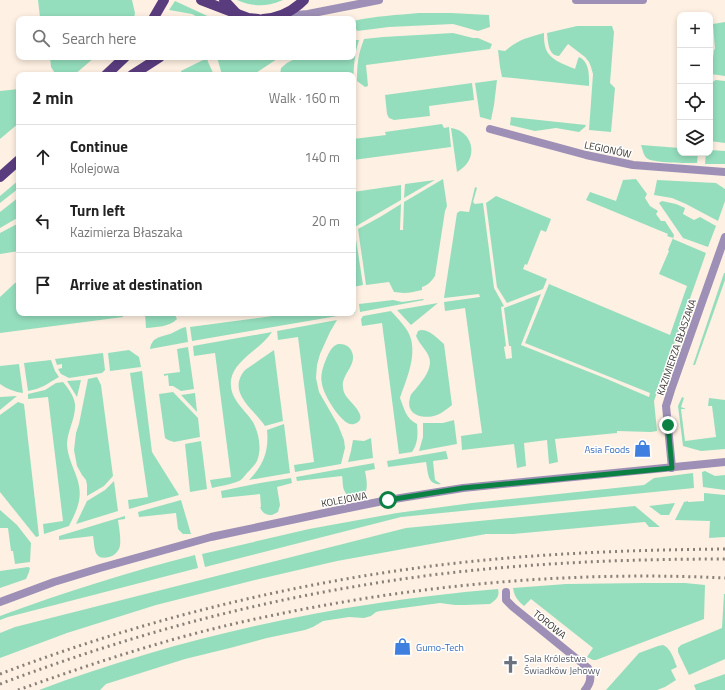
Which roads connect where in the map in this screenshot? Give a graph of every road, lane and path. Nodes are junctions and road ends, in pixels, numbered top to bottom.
1 (164, 0) edge
2 (201, 0) edge
3 (224, 0) edge
4 (380, 0) edge
5 (576, 0) edge
6 (643, 0) edge
7 (302, 1) edge
8 (238, 14) junction
9 (155, 16) edge
10 (243, 16) edge
11 (280, 16) joint
12 (122, 60) edge
13 (155, 60) edge
14 (109, 72) edge
15 (137, 72) edge
16 (490, 130) dead end
17 (16, 163) edge
18 (725, 172) edge
19 (0, 177) edge
20 (725, 237) edge
21 (725, 462) edge
22 (672, 468) junction
23 (506, 592) dead end
24 (0, 602) edge
25 (585, 690) edge

1 - 9 main road
2 - 8 main road
3 - 8 main road
4 - 11 street
5 - 6 street
7 - 11 main road
8 - 10 main road
12 - 14 main road
13 - 15 main road
16 - 18 street, LEGIONÓW
17 - 19 main road
20 - 22 street, KAZIMIERZA BŁASZAKA
21 - 22 street, KOLEJOWA
22 - 24 street, KOLEJOWA
23 - 25 street, TOROWA

